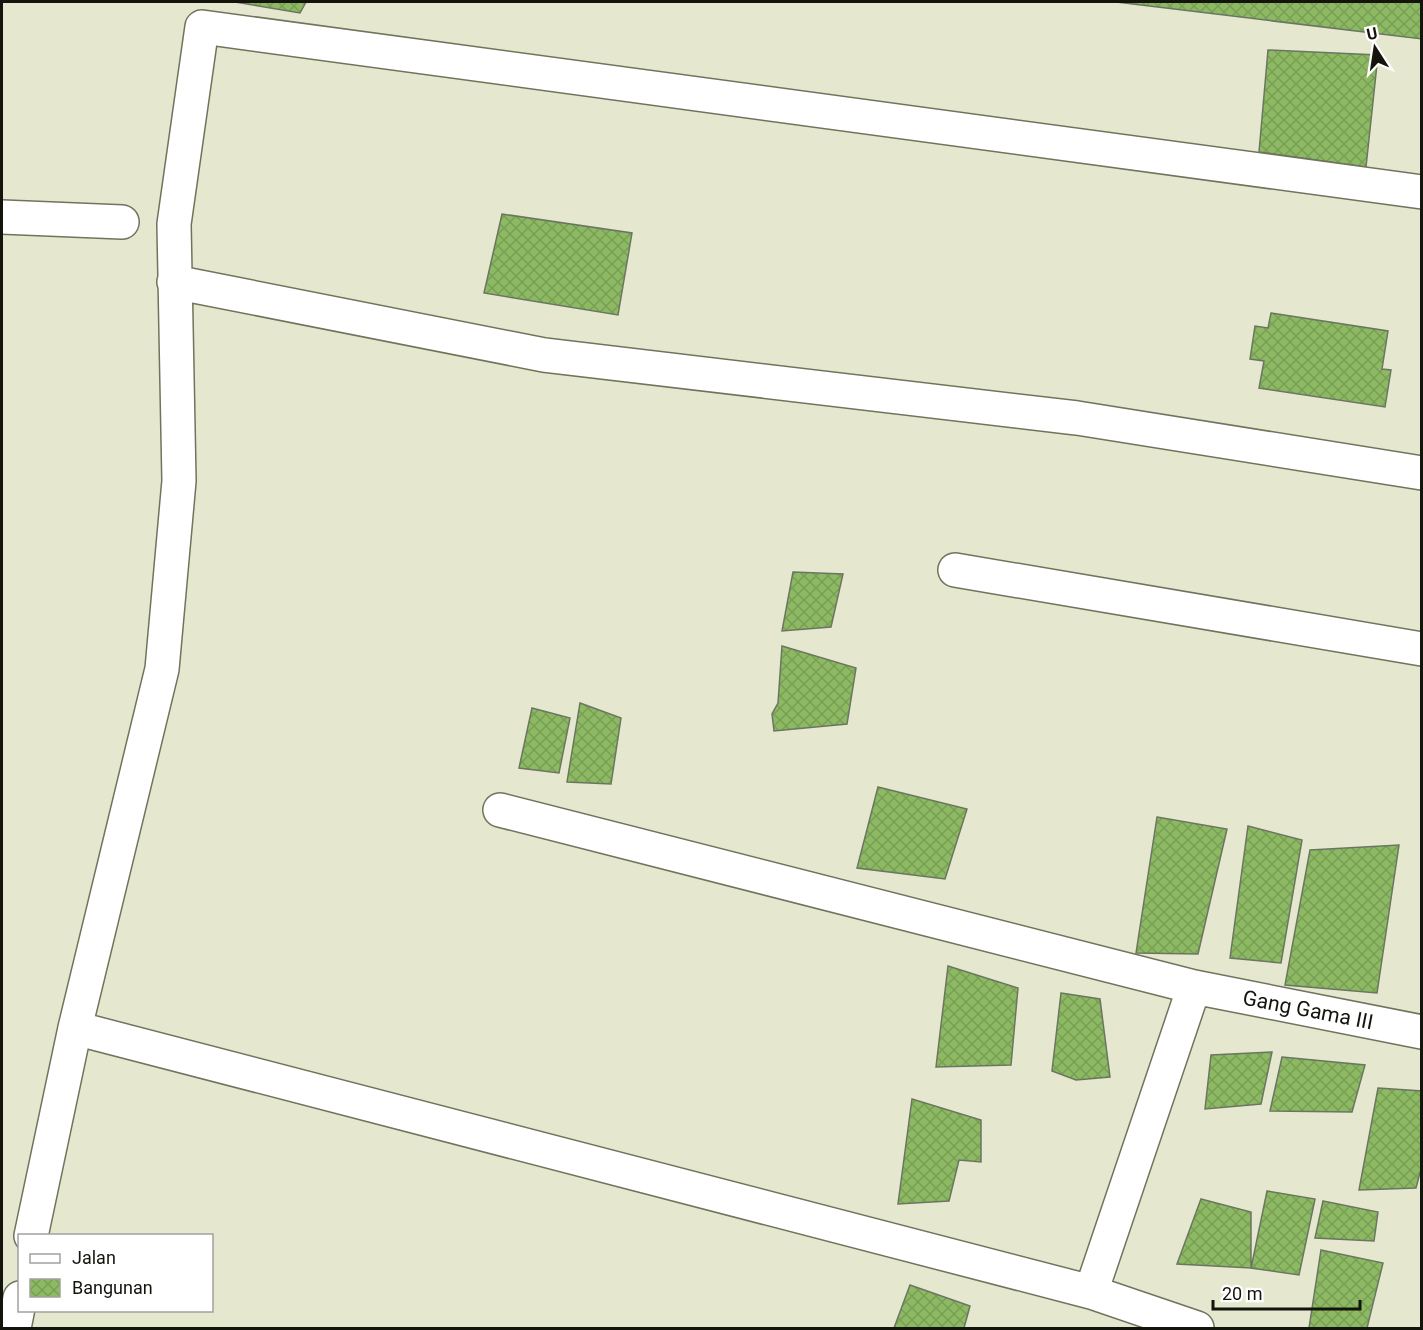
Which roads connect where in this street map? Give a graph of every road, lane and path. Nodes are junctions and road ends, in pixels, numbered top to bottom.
1 (203, 14) edge
2 (1422, 192) edge
3 (2, 217) edge
4 (122, 222) dead end
5 (174, 282) junction
6 (1422, 472) edge
7 (955, 570) dead end
8 (1422, 649) edge
9 (500, 810) dead end
10 (1194, 987) junction
11 (75, 1028) junction
12 (1422, 1032) edge
13 (31, 1234) edge
14 (1091, 1292) junction
15 (18, 1308) edge
16 (14, 1329) edge
17 (1197, 1329) edge

1 - 2 street
1 - 5 street
3 - 4 street
5 - 6 street
5 - 11 street
7 - 8 street
9 - 10 street, Gang Gama III
10 - 12 street, Gang Gama III
10 - 14 street
11 - 13 street
11 - 14 street
14 - 17 street
15 - 16 street

